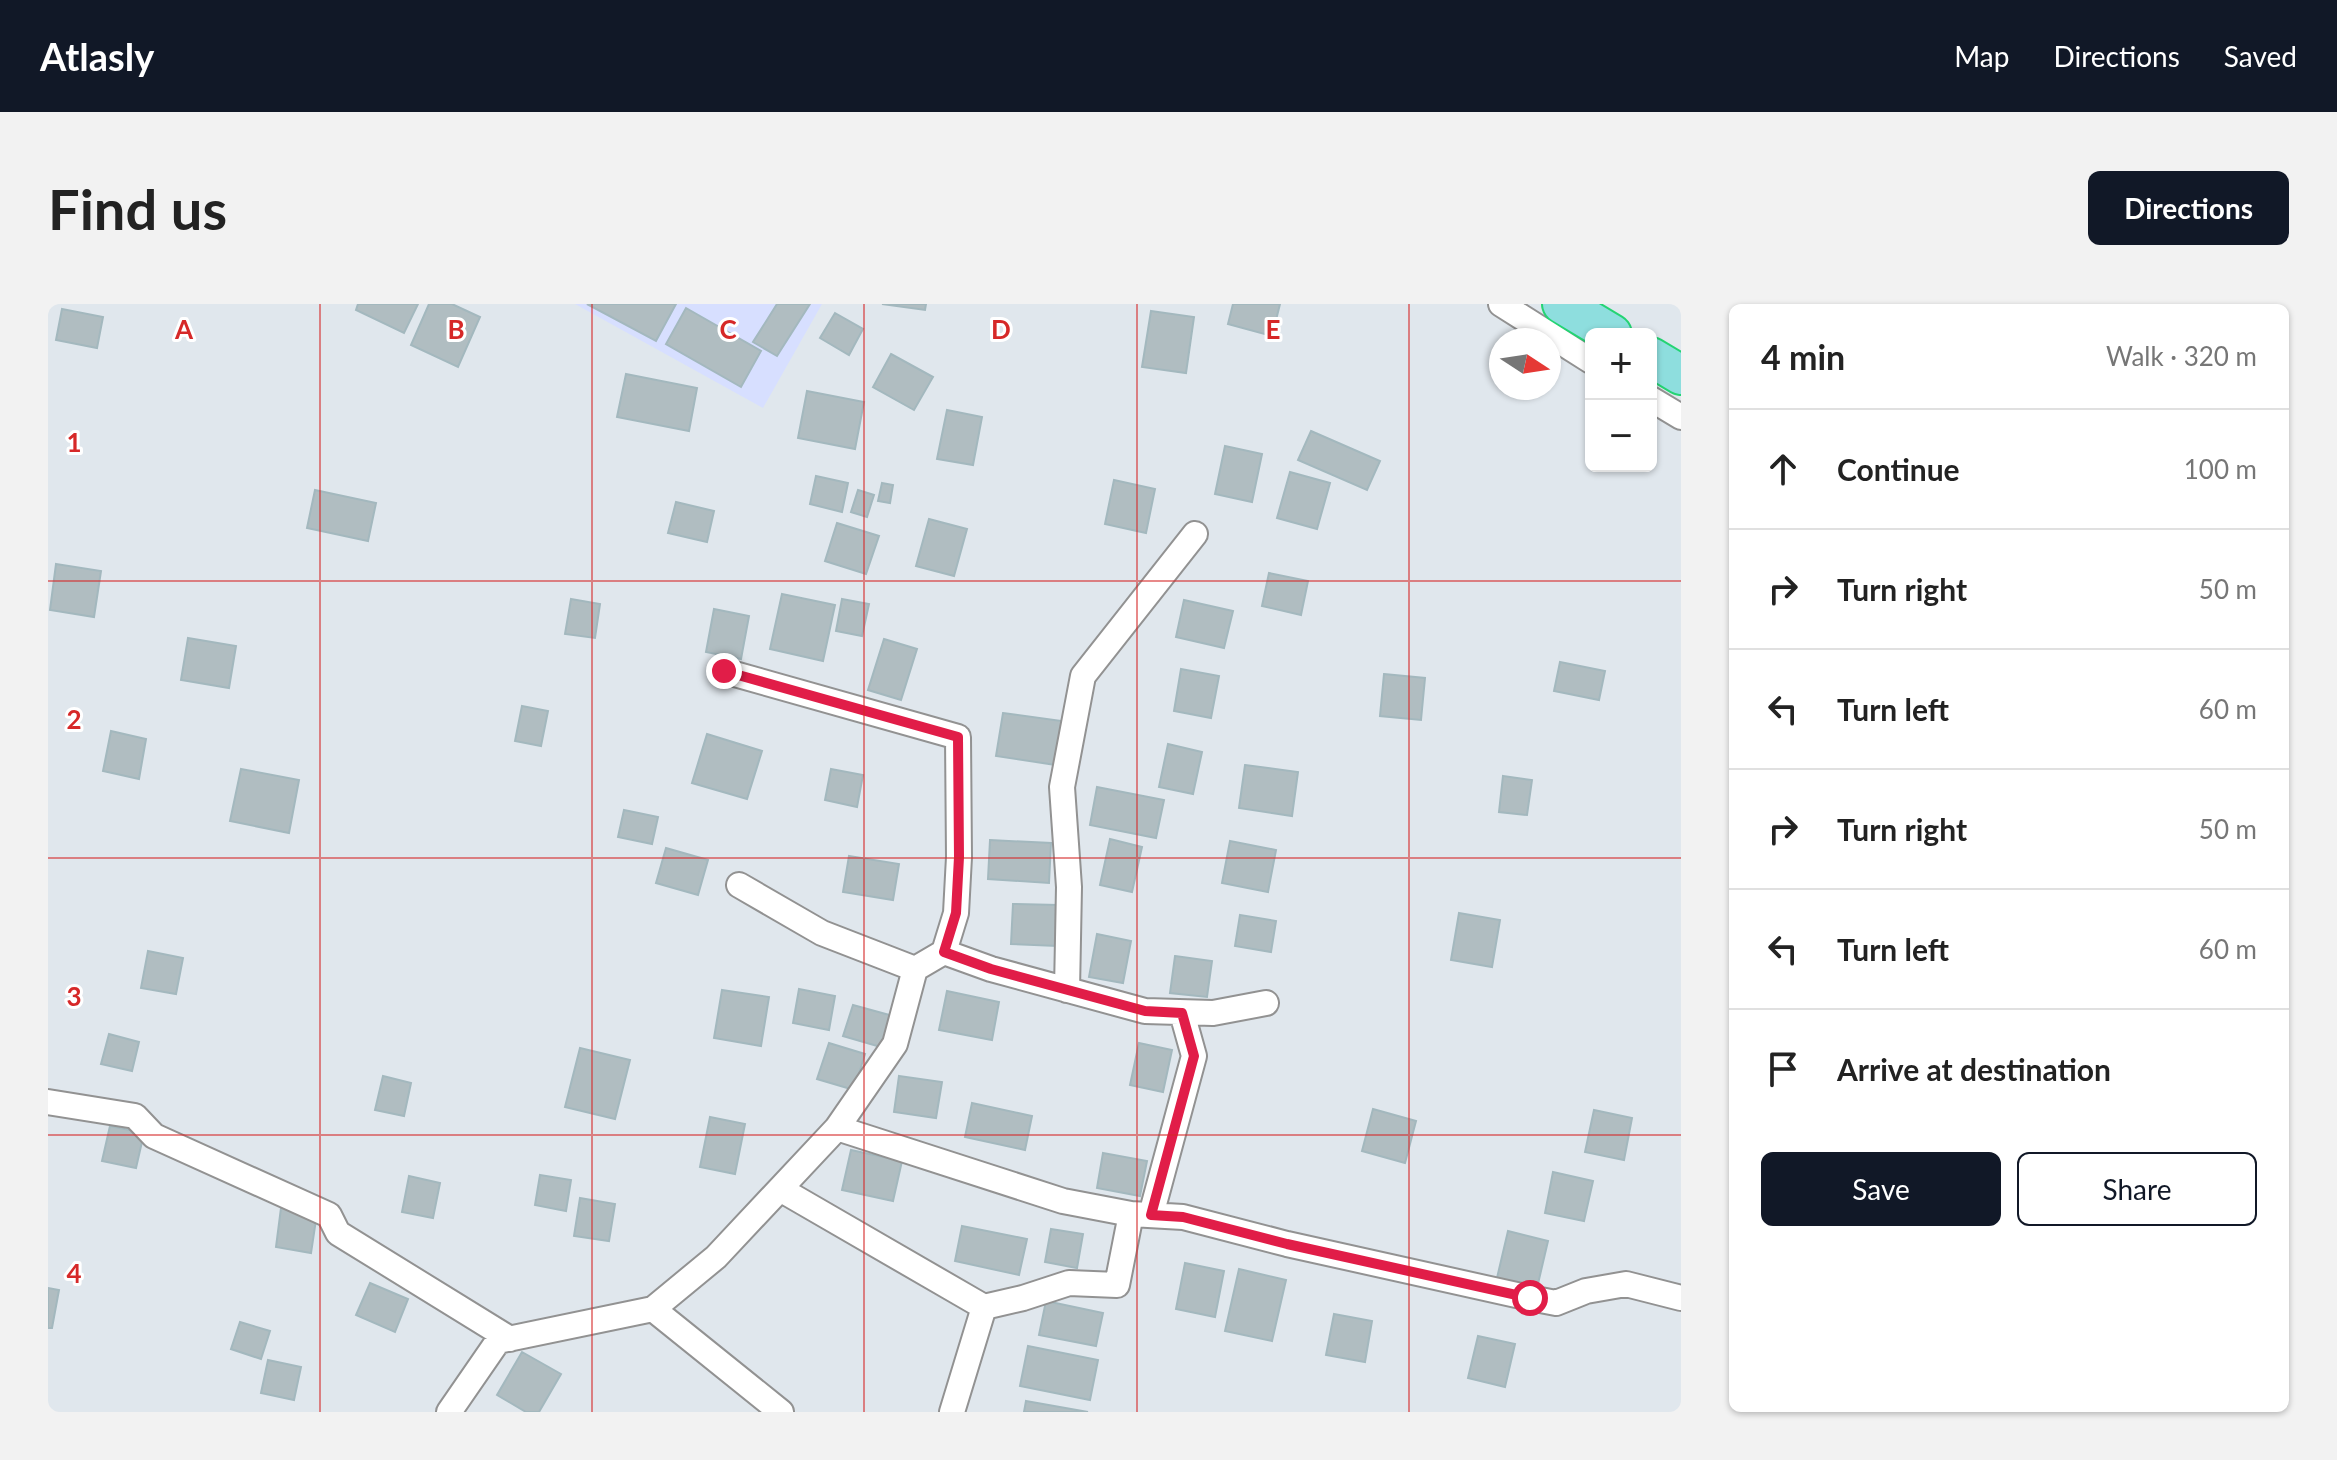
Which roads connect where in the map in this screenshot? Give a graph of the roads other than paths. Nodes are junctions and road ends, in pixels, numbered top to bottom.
1 (1501, 304) edge
2 (1562, 304) edge
3 (1602, 328) edge
4 (1585, 357) edge
5 (1657, 361) edge
6 (1681, 375) edge
7 (1653, 400) edge
8 (1681, 417) edge
9 (1195, 534) dead end
10 (724, 671) dead end
11 (739, 885) dead end
12 (944, 952) junction
13 (915, 969) junction
14 (1067, 990) junction
15 (1266, 1003) dead end
16 (1182, 1013) junction
17 (48, 1102) edge
18 (837, 1128) junction
19 (780, 1189) junction
20 (1141, 1214) junction
21 (1681, 1298) edge
22 (984, 1307) junction
23 (653, 1309) junction
24 (510, 1339) junction
25 (449, 1412) edge
26 (781, 1412) edge
27 (952, 1412) edge

1 - 4 street
2 - 3 highway
5 - 6 highway
7 - 8 street
9 - 14 street
10 - 12 street
11 - 13 street
12 - 13 street
12 - 14 street
13 - 18 street
14 - 16 street
15 - 16 street
16 - 20 street
17 - 24 street
18 - 19 street
18 - 20 street
19 - 22 street
19 - 23 street
20 - 21 street
20 - 22 street
22 - 27 street
23 - 24 street
23 - 26 street
24 - 25 street

